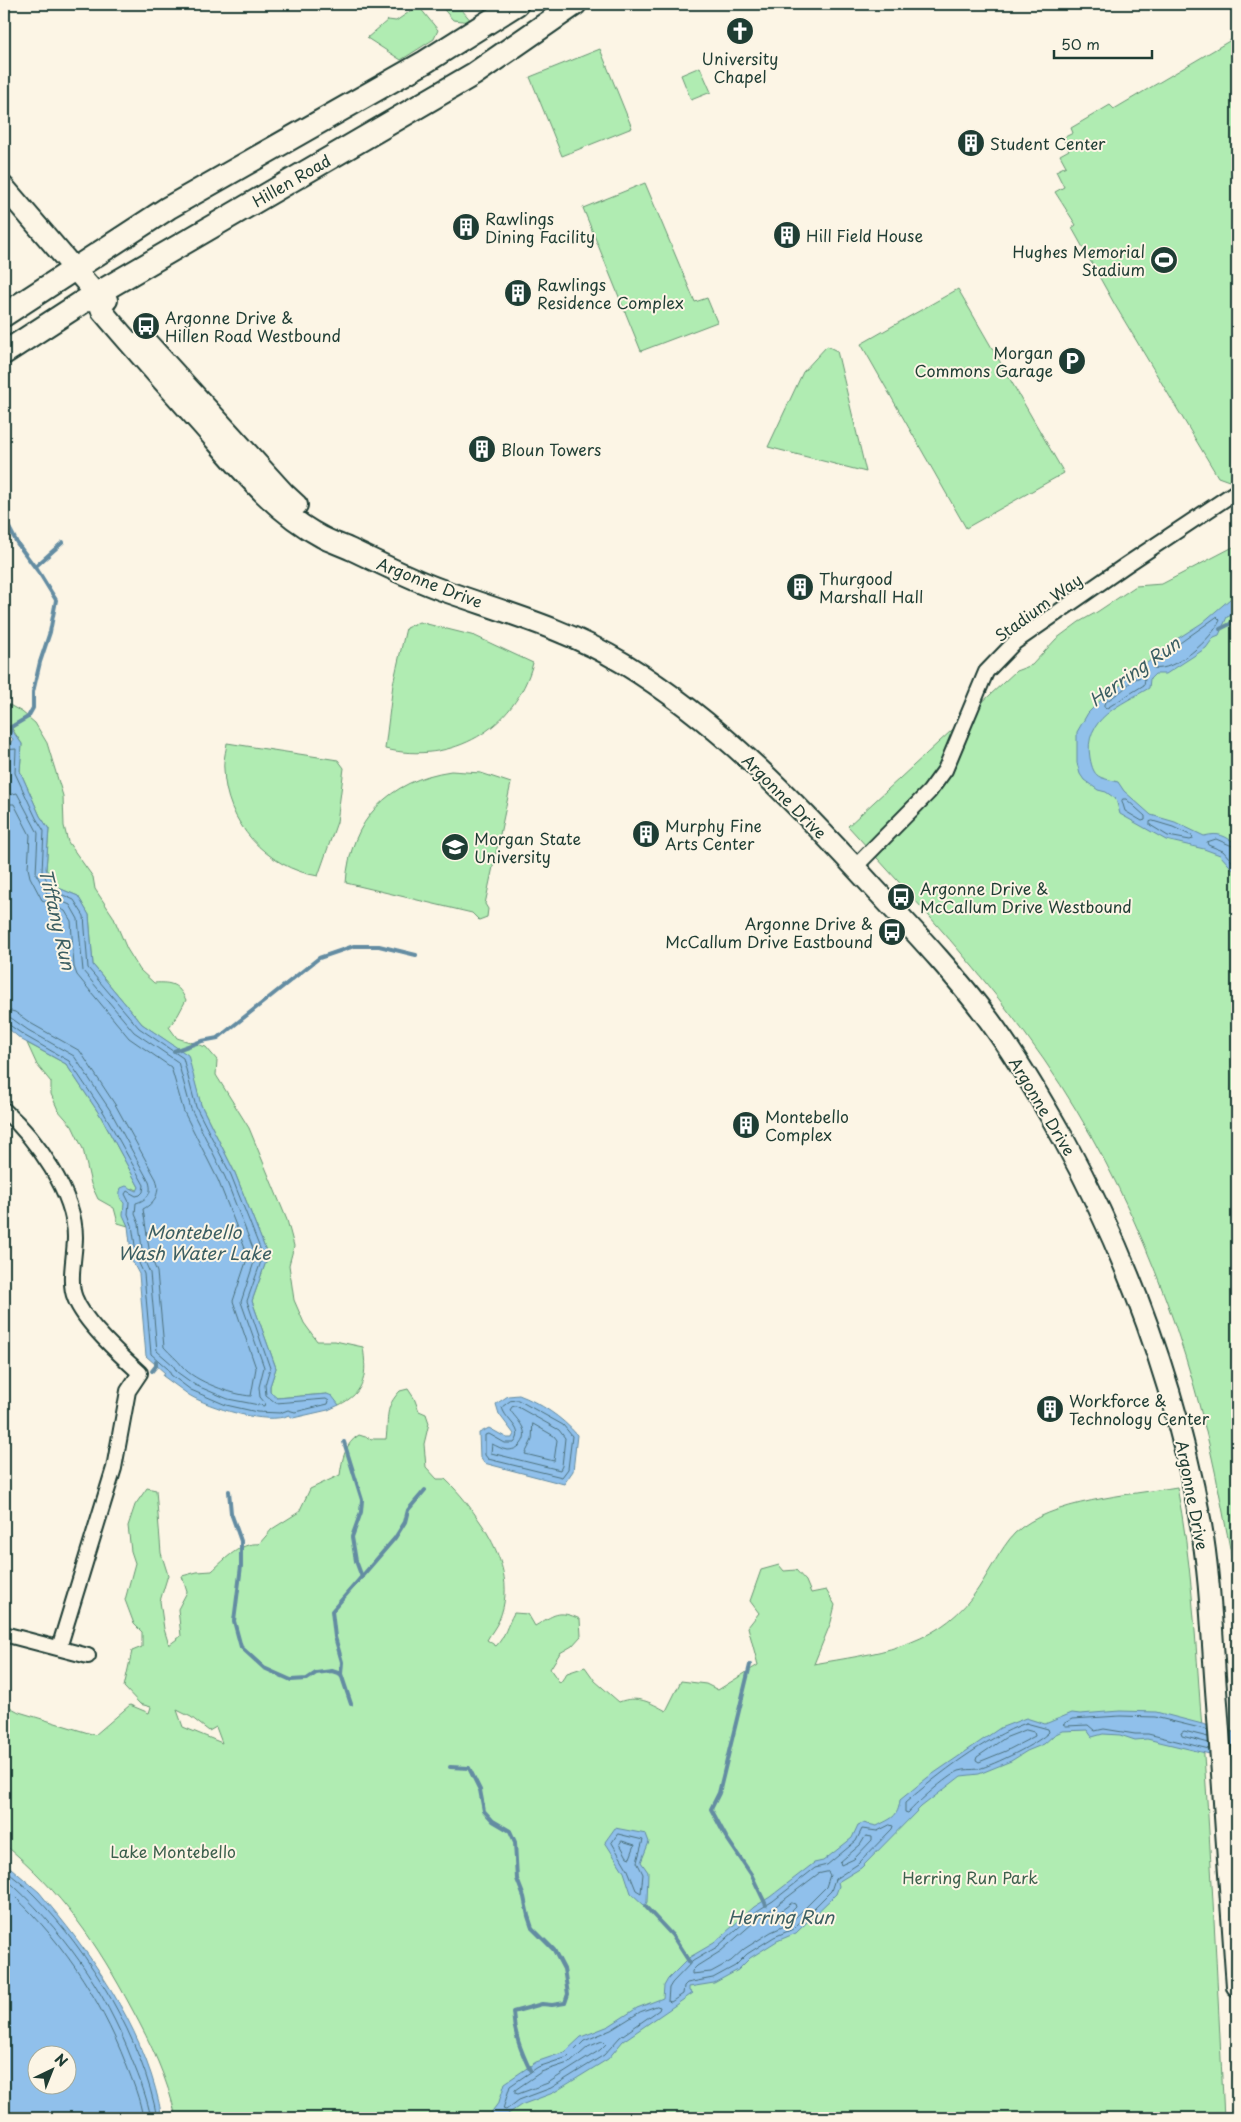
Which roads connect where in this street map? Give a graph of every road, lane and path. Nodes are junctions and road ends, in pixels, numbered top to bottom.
1 (517, 4) edge
2 (575, 4) edge
3 (456, 44) junction
4 (474, 74) junction
5 (314, 125) junction
6 (331, 158) junction
7 (4, 187) edge
8 (74, 269) junction
9 (96, 294) junction
10 (4, 315) edge
11 (4, 353) edge
12 (1237, 491) edge
13 (855, 867) junction
14 (4, 1110) edge
15 (4, 1634) edge
16 (59, 1648) junction
17 (88, 1656) dead end
18 (1237, 1986) edge

1 - 3 main road
2 - 4 main road, Hillen Road
3 - 4 main road
3 - 5 main road
4 - 6 main road, Hillen Road
5 - 6 main road
5 - 8 main road
6 - 9 main road, Hillen Road
7 - 8 main road, Argonne Drive
8 - 9 main road, Argonne Drive
8 - 10 main road
9 - 11 main road, Hillen Road
9 - 13 main road, Argonne Drive
12 - 13 street, Stadium Way
13 - 18 main road, Argonne Drive
14 - 16 street
15 - 16 street
16 - 17 street

